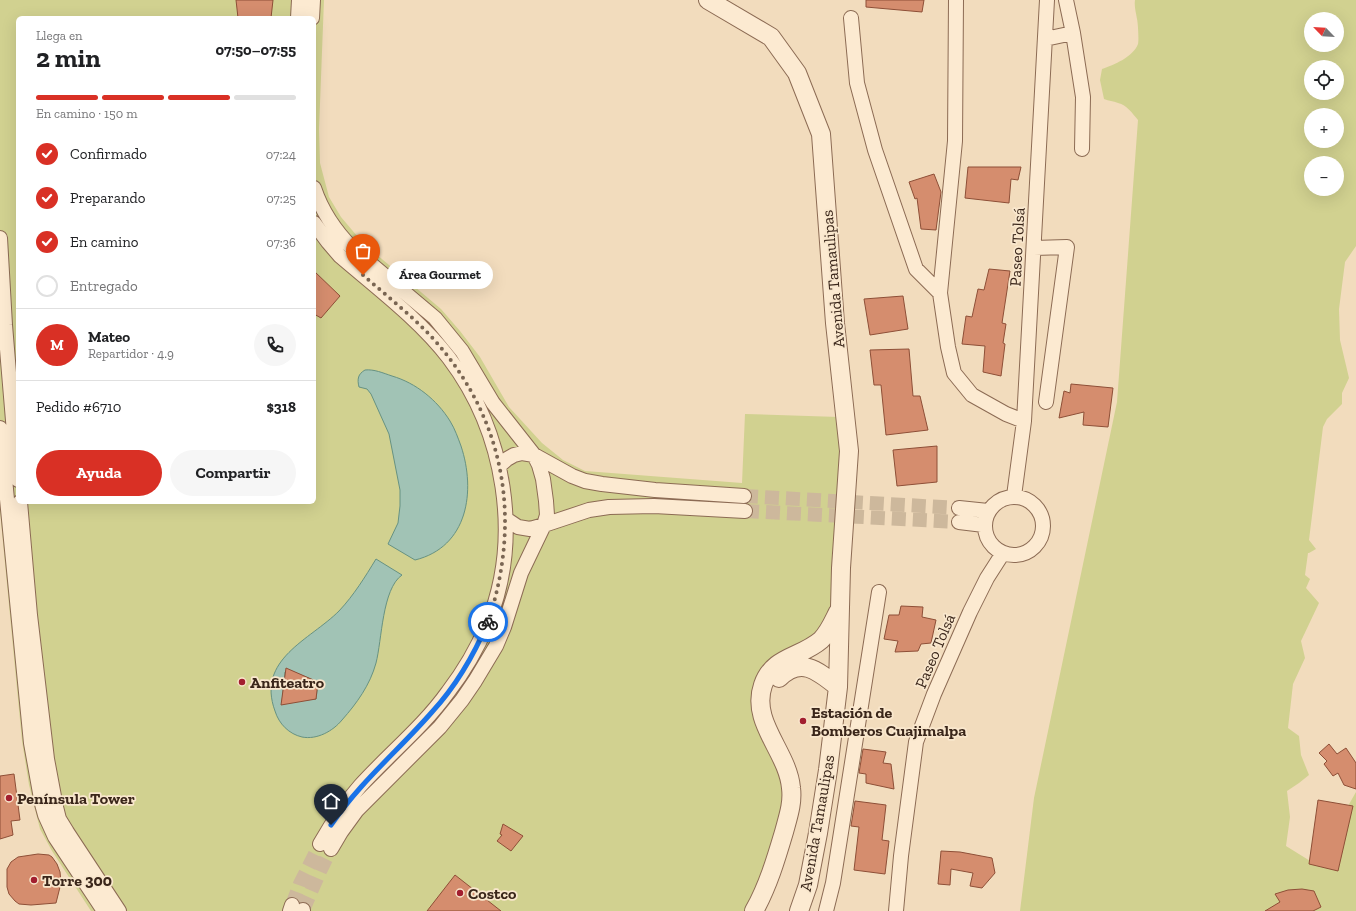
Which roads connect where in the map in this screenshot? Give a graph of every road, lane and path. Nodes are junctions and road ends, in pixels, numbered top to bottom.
1 (299, 0) edge
2 (313, 0) edge
3 (708, 0) edge
4 (956, 0) edge
5 (1047, 0) edge
6 (1066, 0) edge
7 (298, 16) edge
8 (312, 16) edge
9 (851, 18) dead end
10 (1073, 33) junction
11 (1045, 39) junction
12 (1082, 149) dead end
13 (316, 197) edge
14 (316, 226) edge
15 (0, 238) edge
16 (1034, 248) junction
17 (940, 293) junction
18 (3, 325) edge
19 (1046, 402) dead end
20 (1024, 421) junction
21 (0, 428) edge
22 (534, 455) junction
23 (16, 459) edge
24 (499, 466) junction
25 (744, 496) tunnel mouth
26 (1014, 496) junction
27 (20, 504) edge
28 (745, 511) tunnel mouth
29 (988, 511) junction
30 (506, 519) junction
31 (544, 525) junction
32 (984, 525) junction
33 (1003, 553) junction
34 (879, 592) dead end
35 (840, 607) junction
36 (25, 615) junction
37 (838, 687) junction
38 (104, 911) edge
39 (119, 911) edge
40 (754, 911) edge
41 (765, 911) edge
42 (799, 911) edge
43 (826, 911) edge
44 (896, 911) edge

1 - 7 street
2 - 8 street
3 - 35 street, Avenida Tamaulipas
4 - 17 street
5 - 11 street, Paseo Tolsá
6 - 10 street
9 - 17 street
10 - 11 street
10 - 12 street
11 - 16 street, Paseo Tolsá
13 - 22 street
14 - 24 street
15 - 18 street
16 - 19 street
16 - 20 street, Paseo Tolsá
17 - 20 street
18 - 23 street
20 - 26 street, Paseo Tolsá
21 - 36 street
22 - 24 street
22 - 25 street
22 - 31 street
24 - 30 street
26 - 29 street
26 - 33 street
27 - 36 street
28 - 31 street
29 - 32 street
29 - 32 street
30 - 31 street
30 - 31 street
32 - 33 street
33 - 44 street, Paseo Tolsá
34 - 43 street
35 - 37 street, Avenida Tamaulipas
35 - 40 street, Avenida Tamaulipas
36 - 38 street
36 - 39 street
37 - 41 street, Avenida Tamaulipas
37 - 42 street, Avenida Tamaulipas

